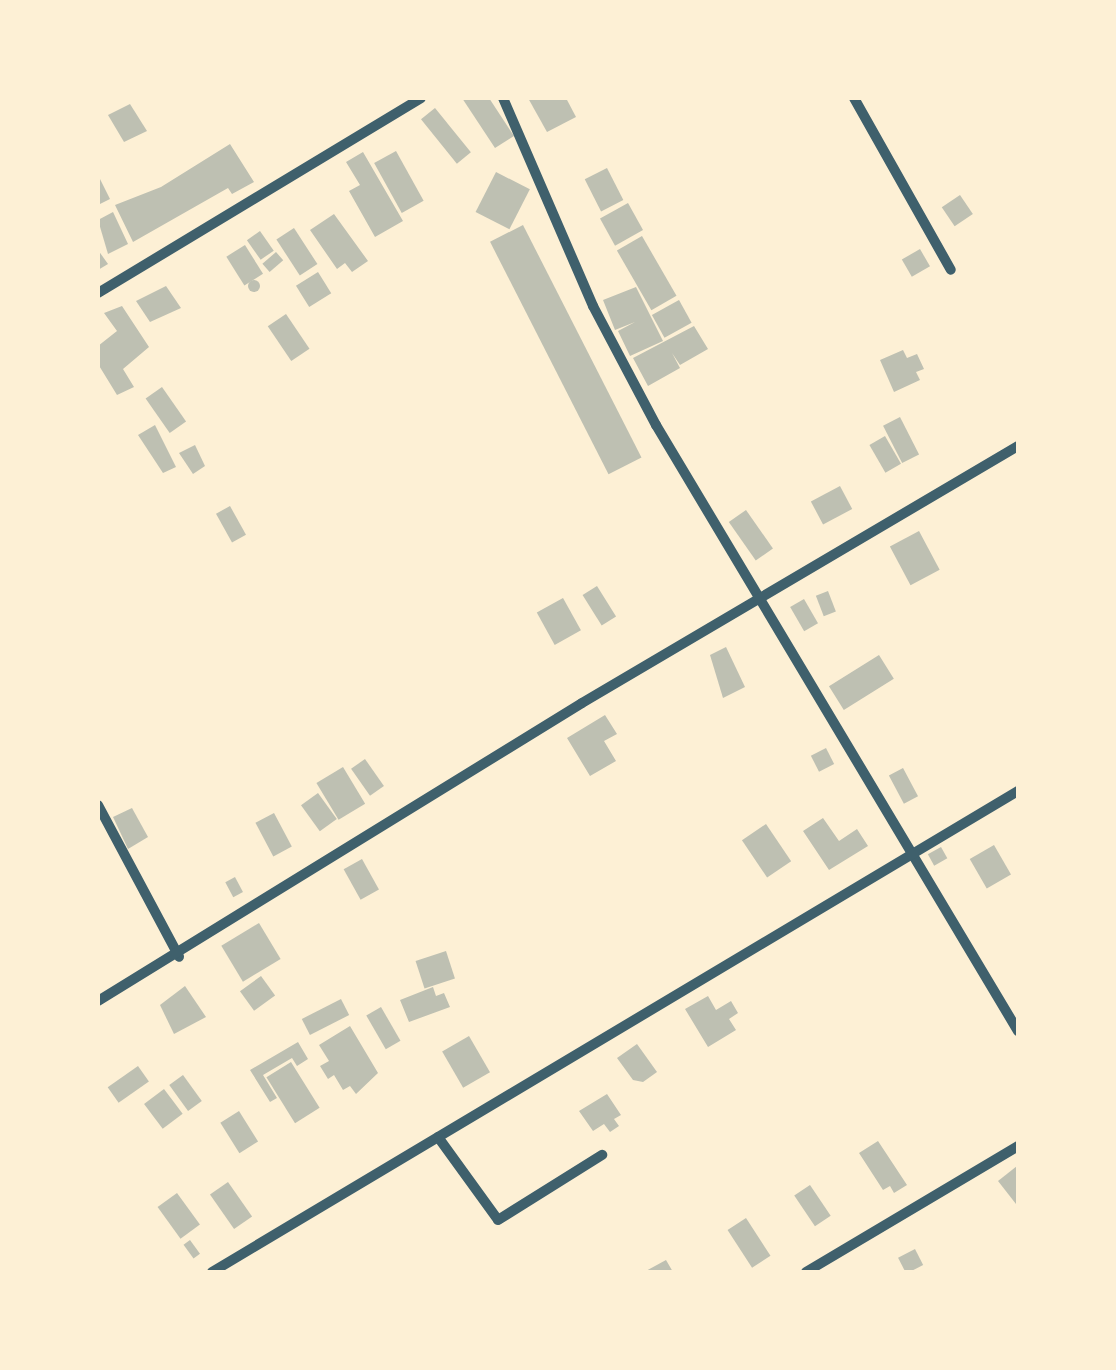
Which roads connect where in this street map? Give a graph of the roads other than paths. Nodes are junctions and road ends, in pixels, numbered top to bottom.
1 (421, 98) edge
2 (503, 98) edge
3 (854, 98) edge
4 (950, 270) dead end
5 (98, 293) edge
6 (1018, 446) edge
7 (761, 600) junction
8 (1018, 791) edge
9 (98, 805) edge
10 (910, 855) junction
11 (178, 957) junction
12 (98, 1001) edge
13 (1018, 1031) edge
14 (438, 1137) junction
15 (1018, 1146) edge
16 (602, 1155) dead end
17 (212, 1272) edge
18 (806, 1272) edge

1 - 5 street
2 - 7 street
3 - 4 street
6 - 7 street
7 - 10 street
7 - 11 street
8 - 10 street
9 - 11 street
10 - 13 street
10 - 14 street
11 - 12 street
14 - 16 street
14 - 17 street
15 - 18 street

